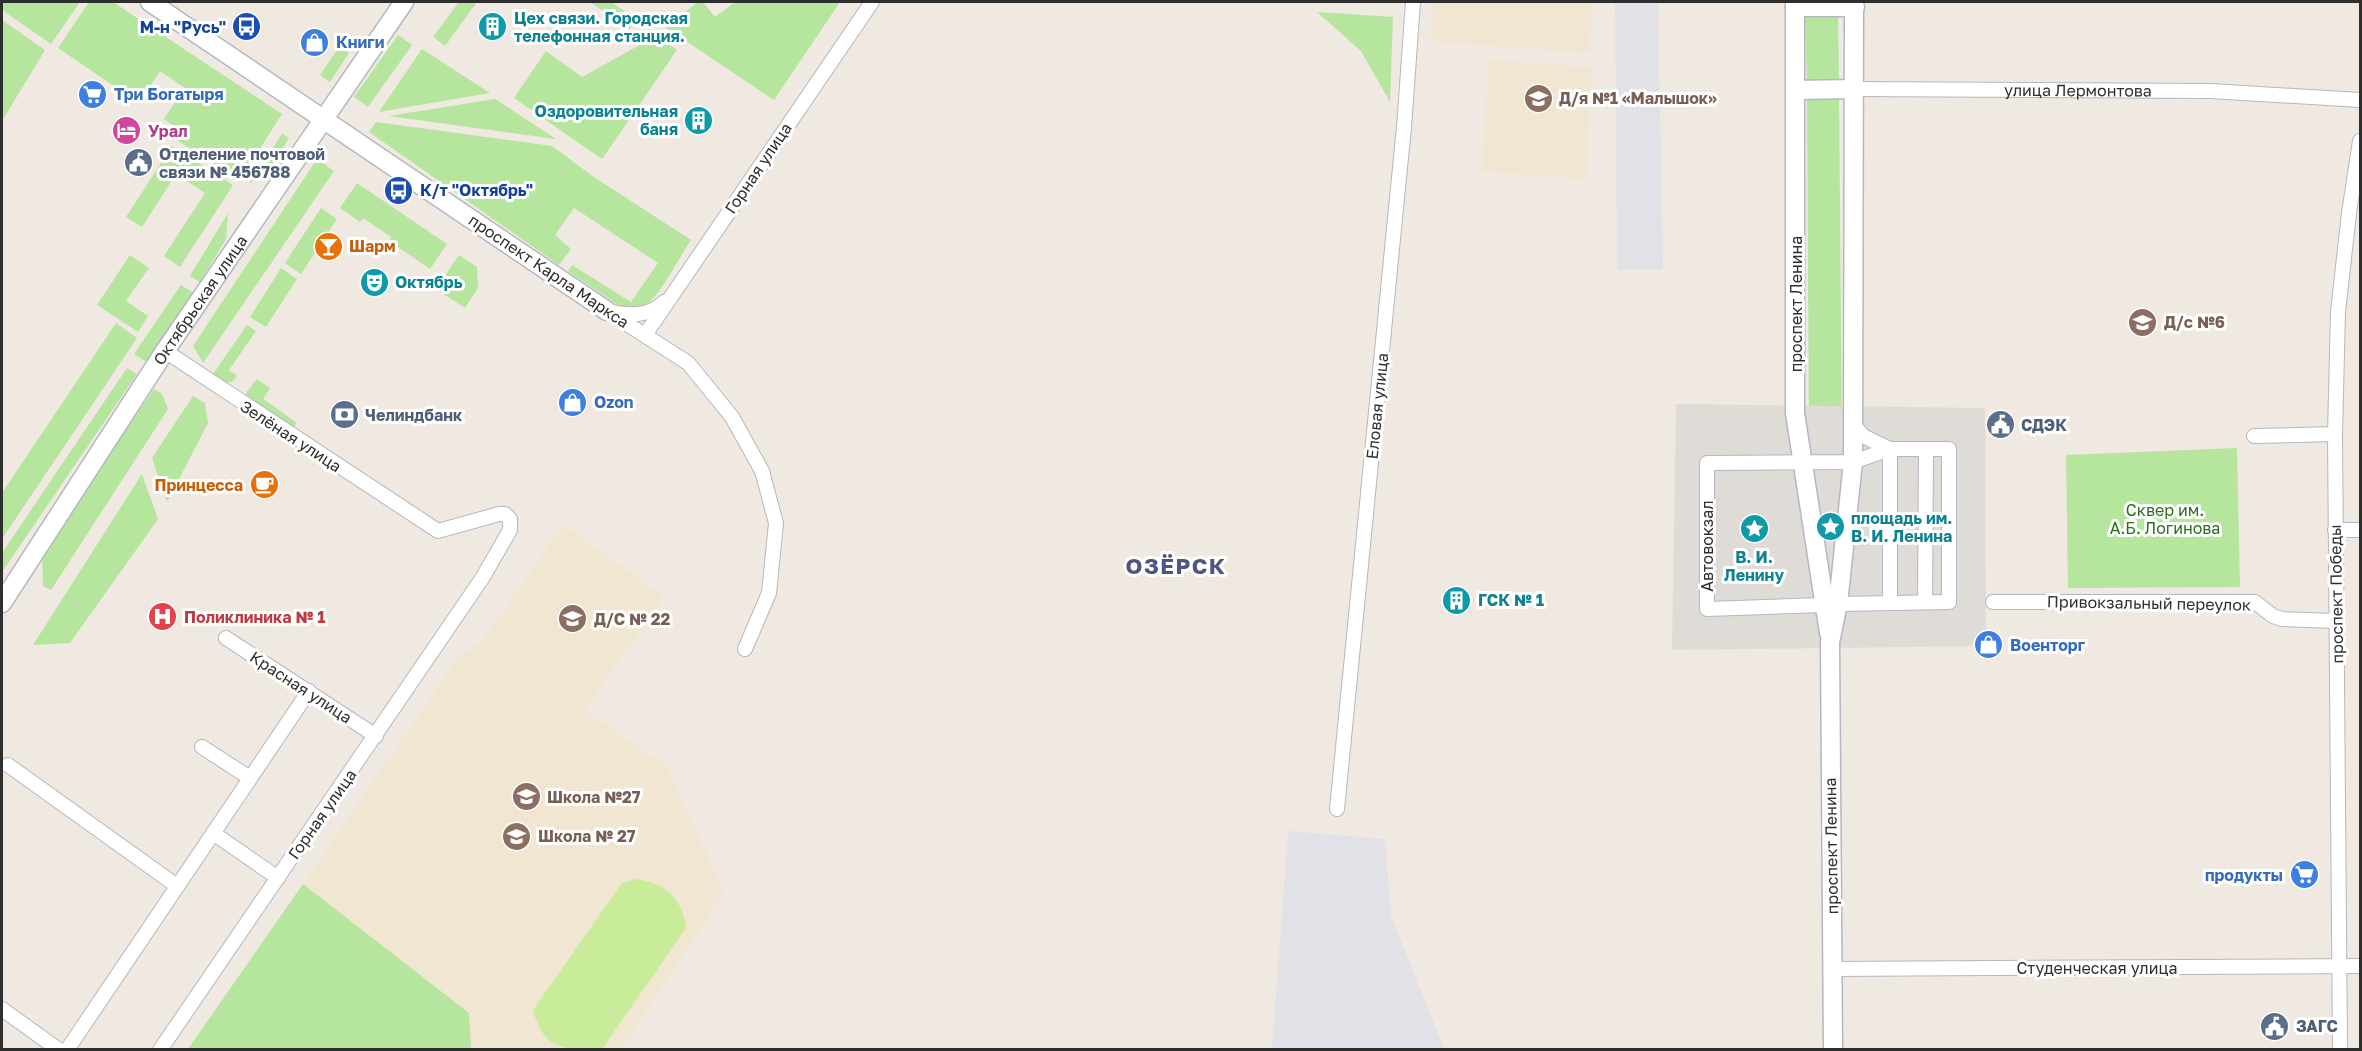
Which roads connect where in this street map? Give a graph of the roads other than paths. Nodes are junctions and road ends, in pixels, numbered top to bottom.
1 (150, 2) edge
2 (404, 2) edge
3 (872, 2) edge
4 (1413, 2) edge
5 (1795, 4) edge
6 (1855, 4) edge
7 (1853, 89) junction
8 (1796, 90) junction
9 (2361, 100) edge
10 (324, 118) junction
11 (2361, 141) edge
12 (672, 295) junction
13 (607, 311) junction
14 (645, 336) junction
15 (165, 351) junction
16 (1853, 424) junction
17 (2335, 434) junction
18 (2254, 436) dead end
19 (1890, 449) junction
20 (1926, 450) junction
21 (1802, 462) junction
22 (1853, 462) junction
23 (2335, 530) junction
24 (2361, 530) edge
25 (483, 577) joint
26 (1925, 602) junction
27 (1993, 602) dead end
28 (2, 603) edge
29 (1890, 603) junction
30 (1831, 605) junction
31 (2336, 621) junction
32 (226, 638) dead end
33 (745, 649) dead end
34 (309, 691) junction
35 (376, 736) junction
36 (202, 747) dead end
37 (8, 765) dead end
38 (250, 778) junction
39 (1337, 809) dead end
40 (213, 833) junction
41 (278, 878) junction
42 (177, 886) junction
43 (2339, 966) junction
44 (2361, 966) edge
45 (1833, 969) junction
46 (2, 1009) edge
47 (59, 1050) edge
48 (67, 1050) edge
49 (160, 1050) edge
50 (1833, 1050) edge
51 (2340, 1050) edge

1 - 10 street, проспект Карла Маркса
2 - 10 street, Октябрьская улица
3 - 12 street, Горная улица
4 - 39 street, Еловая улица
5 - 6 street
5 - 8 street, проспект Ленина
6 - 7 street, проспект Ленина
7 - 8 street, улица Лермонтова
7 - 9 street, улица Лермонтова
7 - 16 street, проспект Ленина
8 - 21 street, проспект Ленина
10 - 13 street, проспект Карла Маркса
10 - 15 street, Октябрьская улица
11 - 17 street, проспект Победы
12 - 13 street
12 - 14 street, Горная улица
13 - 14 street, проспект Карла Маркса
14 - 33 street, проспект Карла Маркса
15 - 25 street, Зелёная улица
15 - 28 street, Октябрьская улица
16 - 19 street
16 - 22 street, проспект Ленина
17 - 18 street
17 - 23 street, проспект Победы
19 - 20 street
19 - 22 street
19 - 29 street
20 - 26 street
20 - 26 street
21 - 22 street
21 - 30 street, проспект Ленина
21 - 30 street, Автовокзал
22 - 30 street, проспект Ленина
23 - 24 street
23 - 31 street, проспект Победы
25 - 35 street, Горная улица
26 - 29 street
27 - 31 street, Привокзальный переулок
29 - 30 street
30 - 45 street, проспект Ленина
31 - 43 street, проспект Победы
32 - 34 street, Красная улица
34 - 35 street, Красная улица
34 - 38 street
35 - 41 street, Горная улица
36 - 38 street
37 - 42 street
38 - 40 street
40 - 41 street
40 - 42 street
41 - 49 street, Горная улица
42 - 48 street
43 - 44 street, Студенческая улица
43 - 45 street, Студенческая улица
43 - 51 street, проспект Победы
45 - 50 street, проспект Ленина
46 - 47 street

